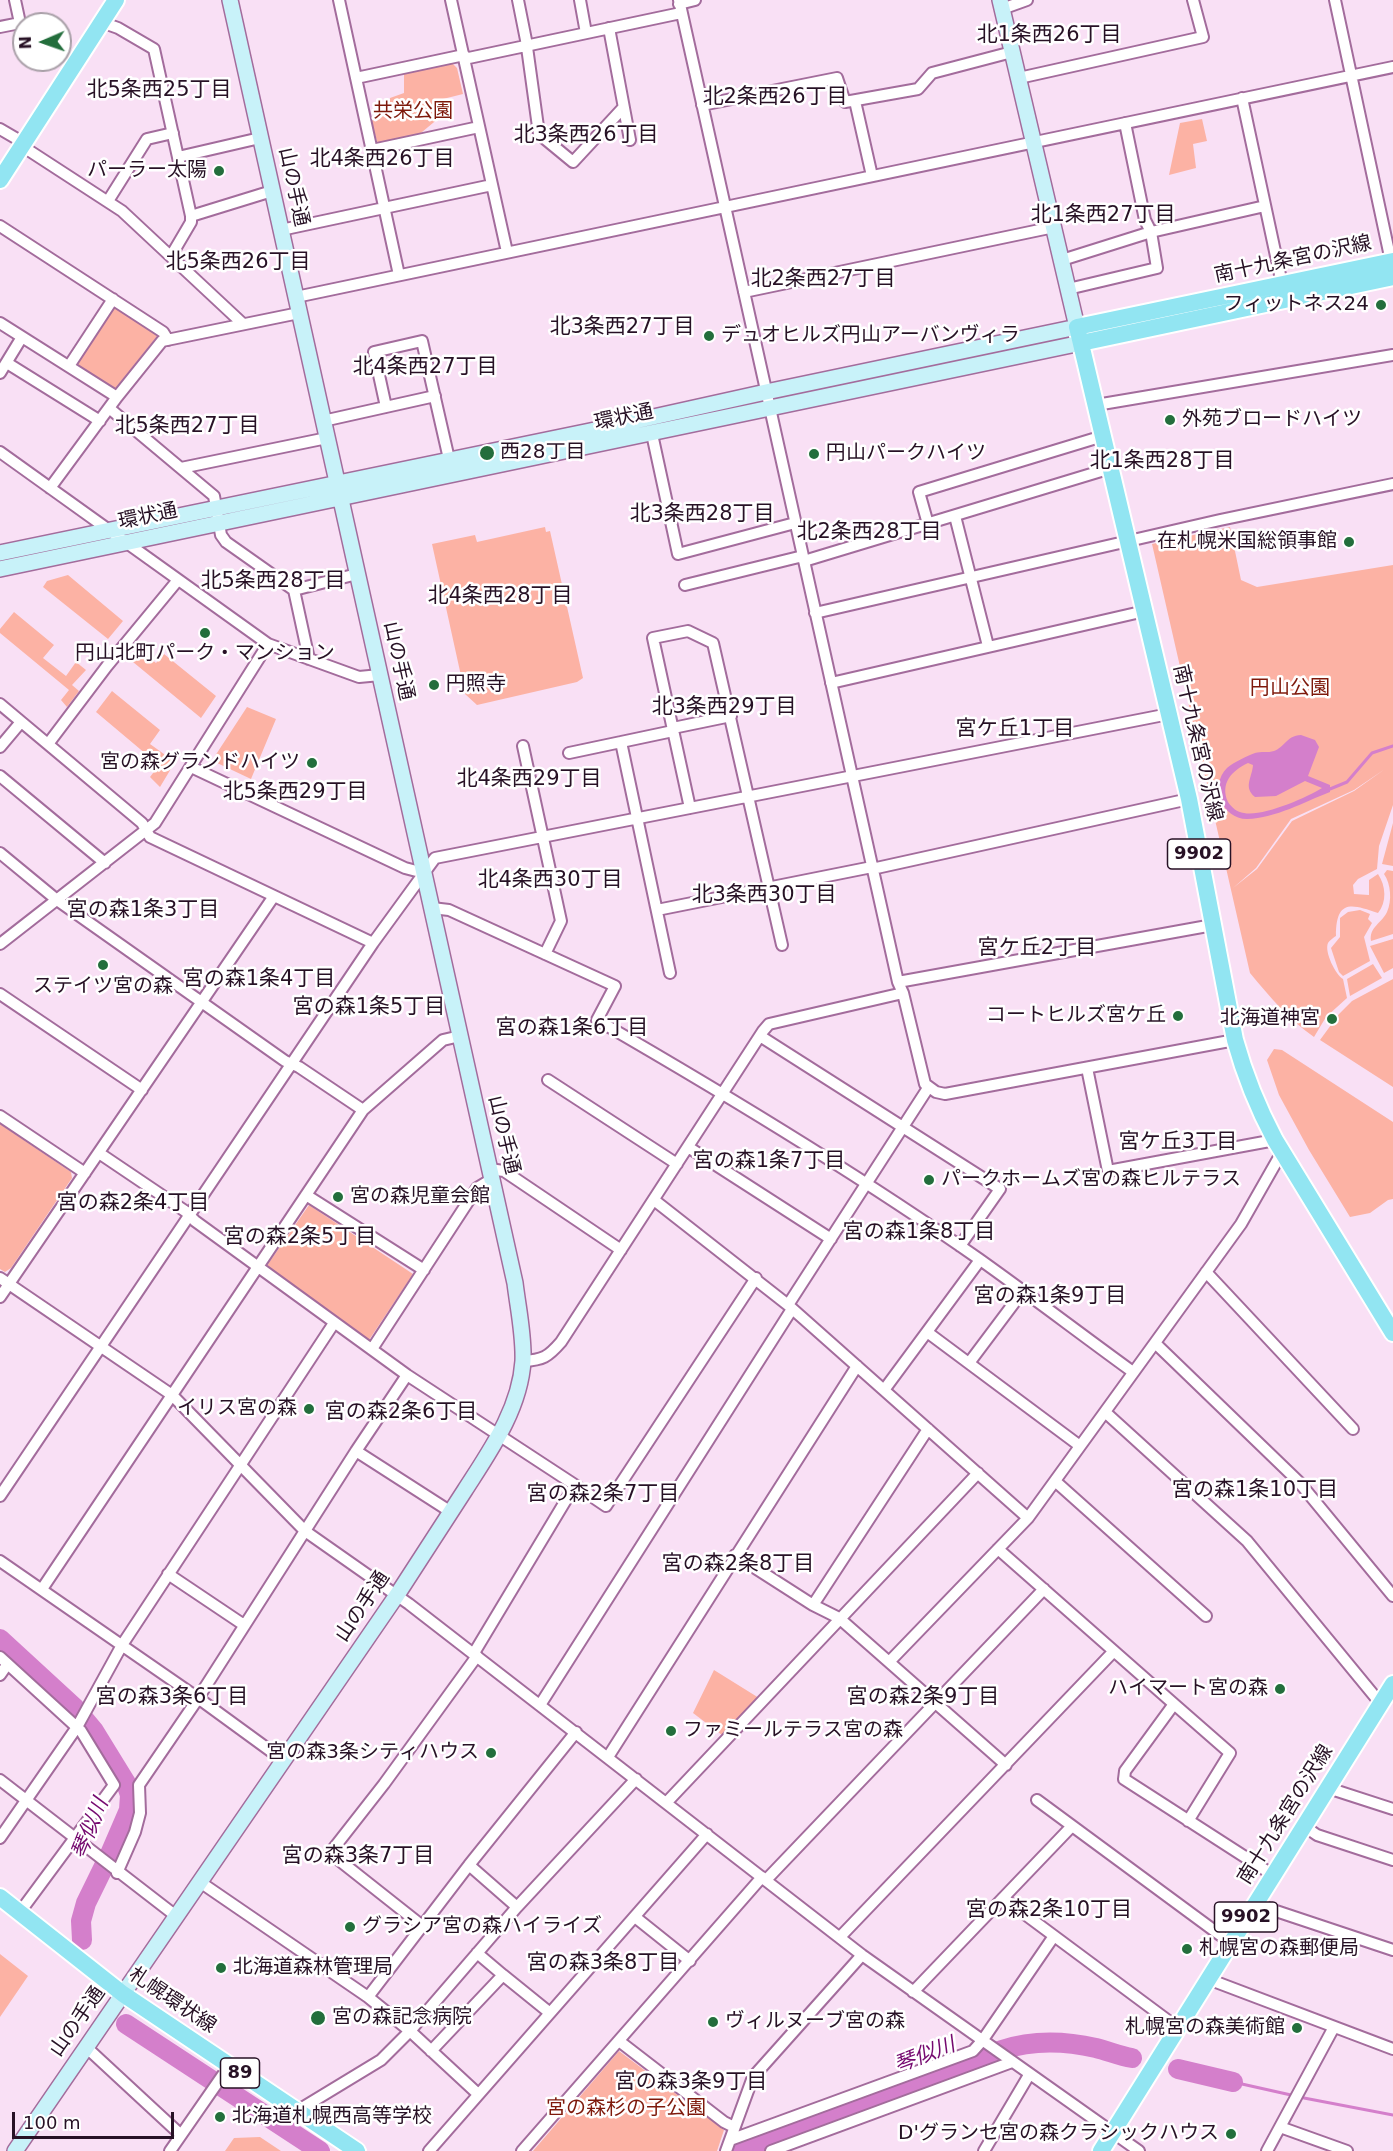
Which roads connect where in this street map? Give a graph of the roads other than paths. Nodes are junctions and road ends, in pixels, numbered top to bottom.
1 (15, 0) edge
2 (116, 0) edge
3 (230, 0) edge
4 (339, 0) edge
5 (451, 0) edge
6 (518, 0) edge
7 (580, 0) edge
8 (694, 0) edge
9 (1028, 0) edge
10 (1193, 0) edge
11 (1335, 0) edge
12 (1001, 4) edge
13 (680, 6) edge
14 (101, 22) junction
15 (0, 27) edge
16 (609, 28) junction
17 (586, 33) junction
18 (526, 46) junction
19 (1012, 52) junction
20 (464, 57) junction
21 (1393, 67) edge
22 (1352, 76) junction
23 (356, 78) junction
24 (1018, 78) junction
25 (1242, 98) junction
26 (855, 101) junction
27 (702, 105) junction
28 (623, 108) junction
29 (1125, 123) junction
30 (479, 127) junction
31 (0, 129) edge
32 (173, 133) junction
33 (260, 138) junction
34 (630, 140) dead end
35 (1034, 142) junction
36 (23, 144) junction
37 (372, 150) junction
38 (178, 157) junction
39 (872, 176) junction
40 (0, 180) edge
41 (492, 185) junction
42 (272, 191) junction
43 (108, 201) junction
44 (1266, 206) junction
45 (725, 207) junction
46 (385, 208) junction
47 (191, 216) junction
48 (0, 226) edge
49 (1054, 227) junction
50 (281, 230) junction
51 (1151, 232) junction
52 (507, 252) junction
53 (171, 256) junction
54 (1062, 260) junction
55 (1393, 267) edge
56 (399, 275) junction
57 (1282, 284) junction
58 (1068, 289) junction
59 (744, 292) junction
60 (296, 297) junction
61 (113, 299) junction
62 (299, 313) junction
63 (0, 323) edge
64 (243, 324) junction
65 (1079, 335) junction
66 (22, 336) junction
67 (168, 340) junction
68 (1393, 355) edge
69 (7, 363) junction
70 (69, 366) junction
71 (0, 373) edge
72 (766, 392) junction
73 (435, 396) junction
74 (117, 397) junction
75 (1096, 405) junction
76 (386, 407) junction
77 (109, 408) junction
78 (769, 408) junction
79 (100, 421) junction
80 (323, 421) junction
81 (652, 434) junction
82 (1103, 436) junction
83 (327, 438) junction
84 (0, 452) edge
85 (449, 459) junction
86 (181, 468) junction
87 (1111, 468) junction
88 (337, 482) junction
89 (1393, 484) edge
90 (50, 488) junction
91 (341, 498) junction
92 (216, 508) junction
93 (955, 516) junction
94 (795, 523) junction
95 (219, 524) junction
96 (928, 524) junction
97 (109, 530) junction
98 (1129, 542) junction
99 (126, 543) junction
100 (0, 553) edge
101 (803, 558) junction
102 (0, 569) edge
103 (357, 574) junction
104 (971, 578) junction
105 (178, 580) junction
106 (685, 585) dead end
107 (294, 590) junction
108 (1145, 611) junction
109 (815, 613) junction
110 (268, 644) junction
111 (988, 646) junction
112 (309, 659) junction
113 (380, 675) junction
114 (831, 683) junction
115 (0, 704) edge
116 (1170, 714) junction
117 (731, 716) junction
118 (21, 722) junction
119 (673, 729) junction
120 (621, 742) junction
121 (48, 744) junction
122 (523, 746) dead end
123 (0, 747) edge
124 (569, 753) dead end
125 (191, 767) junction
126 (0, 776) edge
127 (851, 776) junction
128 (748, 796) junction
129 (1189, 799) junction
130 (690, 808) junction
131 (638, 818) junction
132 (146, 831) junction
133 (542, 837) junction
134 (0, 853) edge
135 (105, 862) junction
136 (872, 868) junction
137 (424, 873) junction
138 (769, 887) junction
139 (274, 896) junction
140 (57, 900) junction
141 (432, 908) junction
142 (657, 910) junction
143 (1213, 925) junction
144 (0, 944) edge
145 (373, 944) junction
146 (782, 945) dead end
147 (545, 954) junction
148 (670, 973) dead end
149 (898, 982) junction
150 (903, 993) junction
151 (0, 994) edge
152 (202, 1002) junction
153 (460, 1036) junction
154 (760, 1036) junction
155 (1235, 1040) junction
156 (292, 1064) junction
157 (1087, 1068) junction
158 (548, 1080) dead end
159 (928, 1088) junction
160 (142, 1090) junction
161 (723, 1093) junction
162 (363, 1110) junction
163 (0, 1116) edge
164 (904, 1126) junction
165 (1279, 1146) junction
166 (688, 1147) junction
167 (99, 1153) junction
168 (677, 1164) junction
169 (85, 1173) junction
170 (491, 1174) junction
171 (867, 1184) junction
172 (306, 1195) junction
173 (654, 1200) junction
174 (189, 1216) junction
175 (831, 1239) junction
176 (960, 1246) junction
177 (621, 1250) junction
178 (980, 1260) junction
179 (259, 1267) junction
180 (424, 1270) junction
181 (1206, 1272) junction
182 (756, 1278) junction
183 (4, 1281) edge
184 (1023, 1291) junction
185 (0, 1297) edge
186 (790, 1307) junction
187 (334, 1323) junction
188 (927, 1332) junction
189 (1393, 1333) edge
190 (1155, 1343) junction
191 (100, 1347) junction
192 (372, 1349) junction
193 (523, 1361) junction
194 (969, 1363) junction
195 (857, 1366) junction
196 (1133, 1372) junction
197 (407, 1375) junction
198 (884, 1390) junction
199 (172, 1395) junction
200 (1105, 1412) junction
201 (928, 1429) junction
202 (1353, 1429) dead end
203 (499, 1436) junction
204 (1080, 1446) junction
205 (356, 1451) junction
206 (239, 1466) junction
207 (978, 1473) junction
208 (1054, 1481) junction
209 (574, 1485) junction
210 (0, 1496) edge
211 (451, 1512) junction
212 (1028, 1518) junction
213 (305, 1532) junction
214 (998, 1549) junction
215 (735, 1555) junction
216 (0, 1561) edge
217 (168, 1574) junction
218 (42, 1589) junction
219 (1044, 1589) junction
220 (397, 1595) junction
221 (1393, 1596) edge
222 (813, 1605) junction
223 (1206, 1616) dead end
224 (839, 1618) junction
225 (244, 1624) junction
226 (122, 1645) junction
227 (1114, 1651) junction
228 (476, 1655) junction
229 (4, 1661) edge
230 (889, 1662) junction
231 (0, 1675) edge
232 (1393, 1684) edge
233 (198, 1698) junction
234 (937, 1702) junction
235 (1174, 1704) junction
236 (1381, 1704) junction
237 (540, 1705) junction
238 (78, 1726) junction
239 (576, 1732) junction
240 (608, 1757) junction
241 (284, 1760) junction
242 (1006, 1765) junction
243 (636, 1779) junction
244 (0, 1780) edge
245 (1328, 1788) junction
246 (1037, 1800) dead end
247 (26, 1801) junction
248 (666, 1803) junction
249 (1393, 1809) edge
250 (1188, 1821) junction
251 (1072, 1826) junction
252 (1304, 1826) junction
253 (707, 1834) junction
254 (0, 1838) edge
255 (75, 1840) junction
256 (1393, 1860) edge
257 (469, 1865) junction
258 (115, 1870) junction
259 (1273, 1875) junction
260 (764, 1879) junction
261 (200, 1882) junction
262 (0, 1897) edge
263 (1003, 1898) junction
264 (1255, 1904) junction
265 (517, 1907) junction
266 (20, 1912) junction
267 (176, 1916) junction
268 (635, 1917) junction
269 (422, 1925) junction
270 (1054, 1936) junction
271 (840, 1937) junction
272 (1231, 1943) junction
273 (1393, 1950) edge
274 (477, 1953) junction
275 (862, 1955) junction
276 (690, 1961) junction
277 (503, 1975) junction
278 (1208, 1979) junction
279 (913, 1992) junction
280 (123, 1994) junction
281 (368, 1997) junction
282 (550, 2013) junction
283 (1178, 2028) junction
284 (1334, 2028) junction
285 (410, 2031) junction
286 (619, 2041) junction
287 (986, 2044) junction
288 (86, 2047) junction
289 (1393, 2049) edge
290 (431, 2051) junction
291 (1008, 2060) junction
292 (226, 2071) junction
293 (1029, 2075) junction
294 (478, 2094) junction
295 (297, 2111) junction
296 (734, 2127) junction
297 (1280, 2127) junction
298 (1112, 2133) junction
299 (181, 2135) junction
300 (727, 2146) edge
301 (797, 2146) edge
302 (15, 2151) edge
303 (170, 2151) edge
304 (357, 2151) edge
305 (429, 2151) edge
306 (522, 2151) edge
307 (771, 2151) edge
308 (984, 2151) edge
309 (1101, 2151) edge
310 (1139, 2151) edge
311 (1267, 2151) edge
312 (1347, 2151) edge

1 - 15 street
2 - 14 main road
3 - 33 street, 山の手通
4 - 23 street
5 - 20 street
6 - 18 street
7 - 17 street
8 - 13 street
9 - 12 street
10 - 24 street
11 - 22 street
12 - 19 street
13 - 16 street
13 - 27 street
14 - 32 street
14 - 36 main road
16 - 17 street
16 - 28 street
17 - 18 street
18 - 20 street
18 - 28 street
19 - 24 street
19 - 26 street
20 - 23 street
20 - 30 street
21 - 22 street
22 - 25 street
22 - 55 street
23 - 37 street
24 - 35 street
25 - 29 street
25 - 44 street
26 - 27 street
26 - 39 street
27 - 45 street
28 - 34 street
29 - 35 street
29 - 51 street
30 - 37 street
30 - 41 street
31 - 36 street
32 - 38 street
32 - 43 street
33 - 38 street
33 - 42 street, 山の手通
35 - 39 street
35 - 49 street
36 - 40 main road
36 - 43 street
37 - 46 street
38 - 47 street
39 - 45 street
41 - 46 street
41 - 52 street
42 - 47 street
42 - 50 street, 山の手通
43 - 53 street
44 - 51 street
44 - 57 street
45 - 52 street
45 - 59 street
46 - 50 street
46 - 56 street
47 - 53 street
48 - 61 street
49 - 54 street
49 - 59 street
50 - 60 street, 山の手通
51 - 54 street
51 - 58 street
52 - 56 street
53 - 64 street
54 - 58 street
55 - 57 main road, 南十九条宮の沢線
55 - 65 main road, 南十九条宮の沢線
56 - 60 street
57 - 65 main road, 南十九条宮の沢線
58 - 65 street
59 - 72 street
60 - 62 street, 山の手通
61 - 67 street
61 - 70 street
62 - 64 street
62 - 80 street, 山の手通
63 - 66 street
64 - 67 street
65 - 72 street, 環状通
65 - 75 main road, 南十九条宮の沢線 / 9902
65 - 78 street, 環状通
66 - 69 street
66 - 70 street
67 - 74 street
68 - 75 street
69 - 71 street
69 - 79 street
70 - 74 street
72 - 78 street
72 - 85 street, 環状通
73 - 76 street
73 - 76 street
73 - 85 street
74 - 77 street
75 - 82 main road, 南十九条宮の沢線 / 9902
76 - 80 street
77 - 79 street
77 - 86 street
78 - 81 street, 環状通
78 - 94 street
79 - 90 street
80 - 83 street, 山の手通
81 - 91 street, 環状通
81 - 94 street
82 - 87 main road, 南十九条宮の沢線 / 9902
82 - 96 street
83 - 86 street
83 - 88 street, 山の手通
84 - 90 street
85 - 88 street, 環状通
86 - 92 street
87 - 93 street
87 - 98 main road, 南十九条宮の沢線 / 9902
88 - 91 street, 山の手通
88 - 92 street, 環状通
89 - 98 street
90 - 97 street
91 - 95 street, 環状通
91 - 103 street, 山の手通
92 - 95 street
92 - 97 street, 環状通
93 - 96 street
93 - 104 street
94 - 101 street
95 - 99 street, 環状通
95 - 107 street
96 - 101 street
97 - 99 street
97 - 100 street, 環状通
98 - 104 street
98 - 108 main road, 南十九条宮の沢線 / 9902
99 - 102 street, 環状通
99 - 105 street
101 - 106 street
101 - 109 street
103 - 107 street
103 - 113 street, 山の手通
104 - 109 street
104 - 111 street
105 - 110 street
105 - 121 street
107 - 112 street
108 - 111 street
108 - 116 main road, 南十九条宮の沢線 / 9902
109 - 114 street
110 - 112 street
110 - 125 street
111 - 114 street
112 - 113 street
113 - 137 street, 山の手通
114 - 127 street
115 - 118 street
116 - 127 street
116 - 129 main road, 南十九条宮の沢線 / 9902
117 - 119 street
117 - 119 street
117 - 128 street
118 - 121 street
118 - 123 street
119 - 120 street
119 - 130 street
120 - 124 street
120 - 131 street
121 - 132 street
122 - 133 street
125 - 132 street
125 - 137 street
126 - 135 street
127 - 128 street
127 - 136 street
128 - 130 street
128 - 138 street
129 - 136 street
129 - 143 main road, 南十九条宮の沢線 / 9902
130 - 131 street
131 - 133 street
131 - 142 street
132 - 135 street
132 - 139 street
133 - 137 street
133 - 147 street
134 - 140 street
135 - 140 street
136 - 138 street
136 - 149 street
137 - 141 street, 山の手通
137 - 145 street
138 - 142 street
138 - 146 street
139 - 145 street
139 - 152 street
140 - 144 street
140 - 152 street
141 - 147 street
141 - 153 street, 山の手通
142 - 148 street
143 - 149 street
143 - 155 main road, 南十九条宮の沢線 / 9902
145 - 156 street
147 - 161 street
149 - 150 street
150 - 154 street
150 - 159 street
151 - 160 street
152 - 156 street
152 - 160 street
153 - 162 street
153 - 170 street, 山の手通
154 - 161 street
154 - 164 street
155 - 157 street
155 - 165 main road, 南十九条宮の沢線 / 9902
156 - 162 street
156 - 174 street
157 - 159 street
157 - 165 street
158 - 168 street
159 - 164 street
160 - 167 street
161 - 166 street
161 - 171 street
162 - 172 street
163 - 169 street
164 - 171 street
164 - 176 street
165 - 181 street
165 - 189 main road, 南十九条宮の沢線 / 9902
166 - 168 street
166 - 175 street
167 - 169 street
167 - 174 street
168 - 173 street
169 - 183 street
170 - 177 street
170 - 180 street
170 - 193 street, 山の手通
171 - 175 street
171 - 176 street
172 - 179 street
172 - 180 street
173 - 177 street
173 - 182 street
174 - 179 street
174 - 191 street
175 - 186 street
176 - 178 street
177 - 193 street
178 - 184 street
178 - 188 street
179 - 187 street
179 - 199 street
180 - 192 street
181 - 190 street
181 - 202 street
182 - 186 street
182 - 209 street
183 - 185 street
183 - 191 street
184 - 194 street
184 - 196 street
186 - 195 street
186 - 237 street
187 - 192 street
187 - 206 street
188 - 194 street
188 - 198 street
190 - 196 street
190 - 221 street
191 - 199 street
191 - 210 street
192 - 197 street
193 - 203 street, 山の手通
194 - 204 street
195 - 198 street
195 - 215 street
196 - 200 street
197 - 203 street
197 - 205 street
198 - 201 street
199 - 206 street
199 - 218 street
200 - 204 street
200 - 236 street
201 - 207 street
201 - 222 street
203 - 209 street
203 - 211 street, 山の手通
204 - 208 street
205 - 211 street
205 - 213 street
206 - 213 street
206 - 217 street
207 - 212 street
207 - 224 street
208 - 212 street
208 - 223 street
209 - 228 street
211 - 220 street, 山の手通
212 - 214 street
213 - 220 street
213 - 225 street
214 - 219 street
214 - 230 street
215 - 222 street
215 - 240 street
216 - 218 street
217 - 225 street
217 - 226 street
218 - 226 street
219 - 227 street
219 - 234 street
220 - 228 street
220 - 241 street, 山の手通
222 - 224 street
224 - 230 street
224 - 248 street
225 - 233 street
226 - 233 street
226 - 238 street
227 - 235 street
227 - 242 street
228 - 237 street
228 - 269 street
229 - 231 street
229 - 238 street
230 - 234 street
232 - 236 main road, 南十九条宮の沢線 / 9902
233 - 241 street
233 - 258 street
234 - 242 street
234 - 260 street
235 - 250 street
235 - 250 street
236 - 245 main road, 南十九条宮の沢線 / 9902
237 - 239 street
238 - 247 street
238 - 255 street
239 - 240 street
239 - 257 street
240 - 243 street
241 - 261 street, 山の手通
242 - 271 street
243 - 248 street
243 - 265 street
244 - 247 street
245 - 249 street
245 - 252 main road, 南十九条宮の沢線 / 9902
246 - 251 street
247 - 254 street
247 - 255 street
248 - 253 street
250 - 259 street
251 - 263 street
251 - 272 street
252 - 256 street
252 - 259 main road, 南十九条宮の沢線 / 9902
253 - 260 street
253 - 268 street
255 - 258 street
255 - 266 street
257 - 265 street
257 - 269 street
258 - 267 street
259 - 264 main road, 南十九条宮の沢線 / 9902
260 - 271 street
260 - 276 street
261 - 267 street, 山の手通
261 - 281 street
262 - 266 main road, 札幌環状線 / 89
263 - 270 street
263 - 279 street
264 - 272 main road, 南十九条宮の沢線 / 9902
264 - 273 street
265 - 274 street
266 - 280 main road, 札幌環状線 / 89
267 - 280 street, 山の手通
268 - 276 street
268 - 282 street
269 - 281 street
270 - 283 street
270 - 287 street
271 - 275 street
272 - 278 main road, 南十九条宮の沢線 / 9902
274 - 277 street
274 - 285 street
275 - 279 street
275 - 296 street
276 - 286 street
277 - 282 street
277 - 290 street
278 - 283 main road, 南十九条宮の沢線 / 9902
278 - 284 street
279 - 287 street
280 - 288 street, 山の手通
280 - 292 main road, 札幌環状線 / 89
281 - 285 street
282 - 294 street
283 - 298 main road, 南十九条宮の沢線 / 9902
284 - 289 street
284 - 297 street
285 - 290 street
285 - 295 street
286 - 296 street
286 - 306 street
287 - 291 street
287 - 300 street
288 - 299 street
288 - 302 street, 山の手通
290 - 294 street
291 - 293 street
291 - 301 street
292 - 295 main road, 札幌環状線 / 89
292 - 299 street
293 - 298 street
293 - 308 street
294 - 305 street
295 - 304 main road, 札幌環状線 / 89
296 - 300 street
297 - 311 street
297 - 312 street
298 - 309 main road, 南十九条宮の沢線 / 9902
298 - 310 street
299 - 303 street
301 - 307 street

